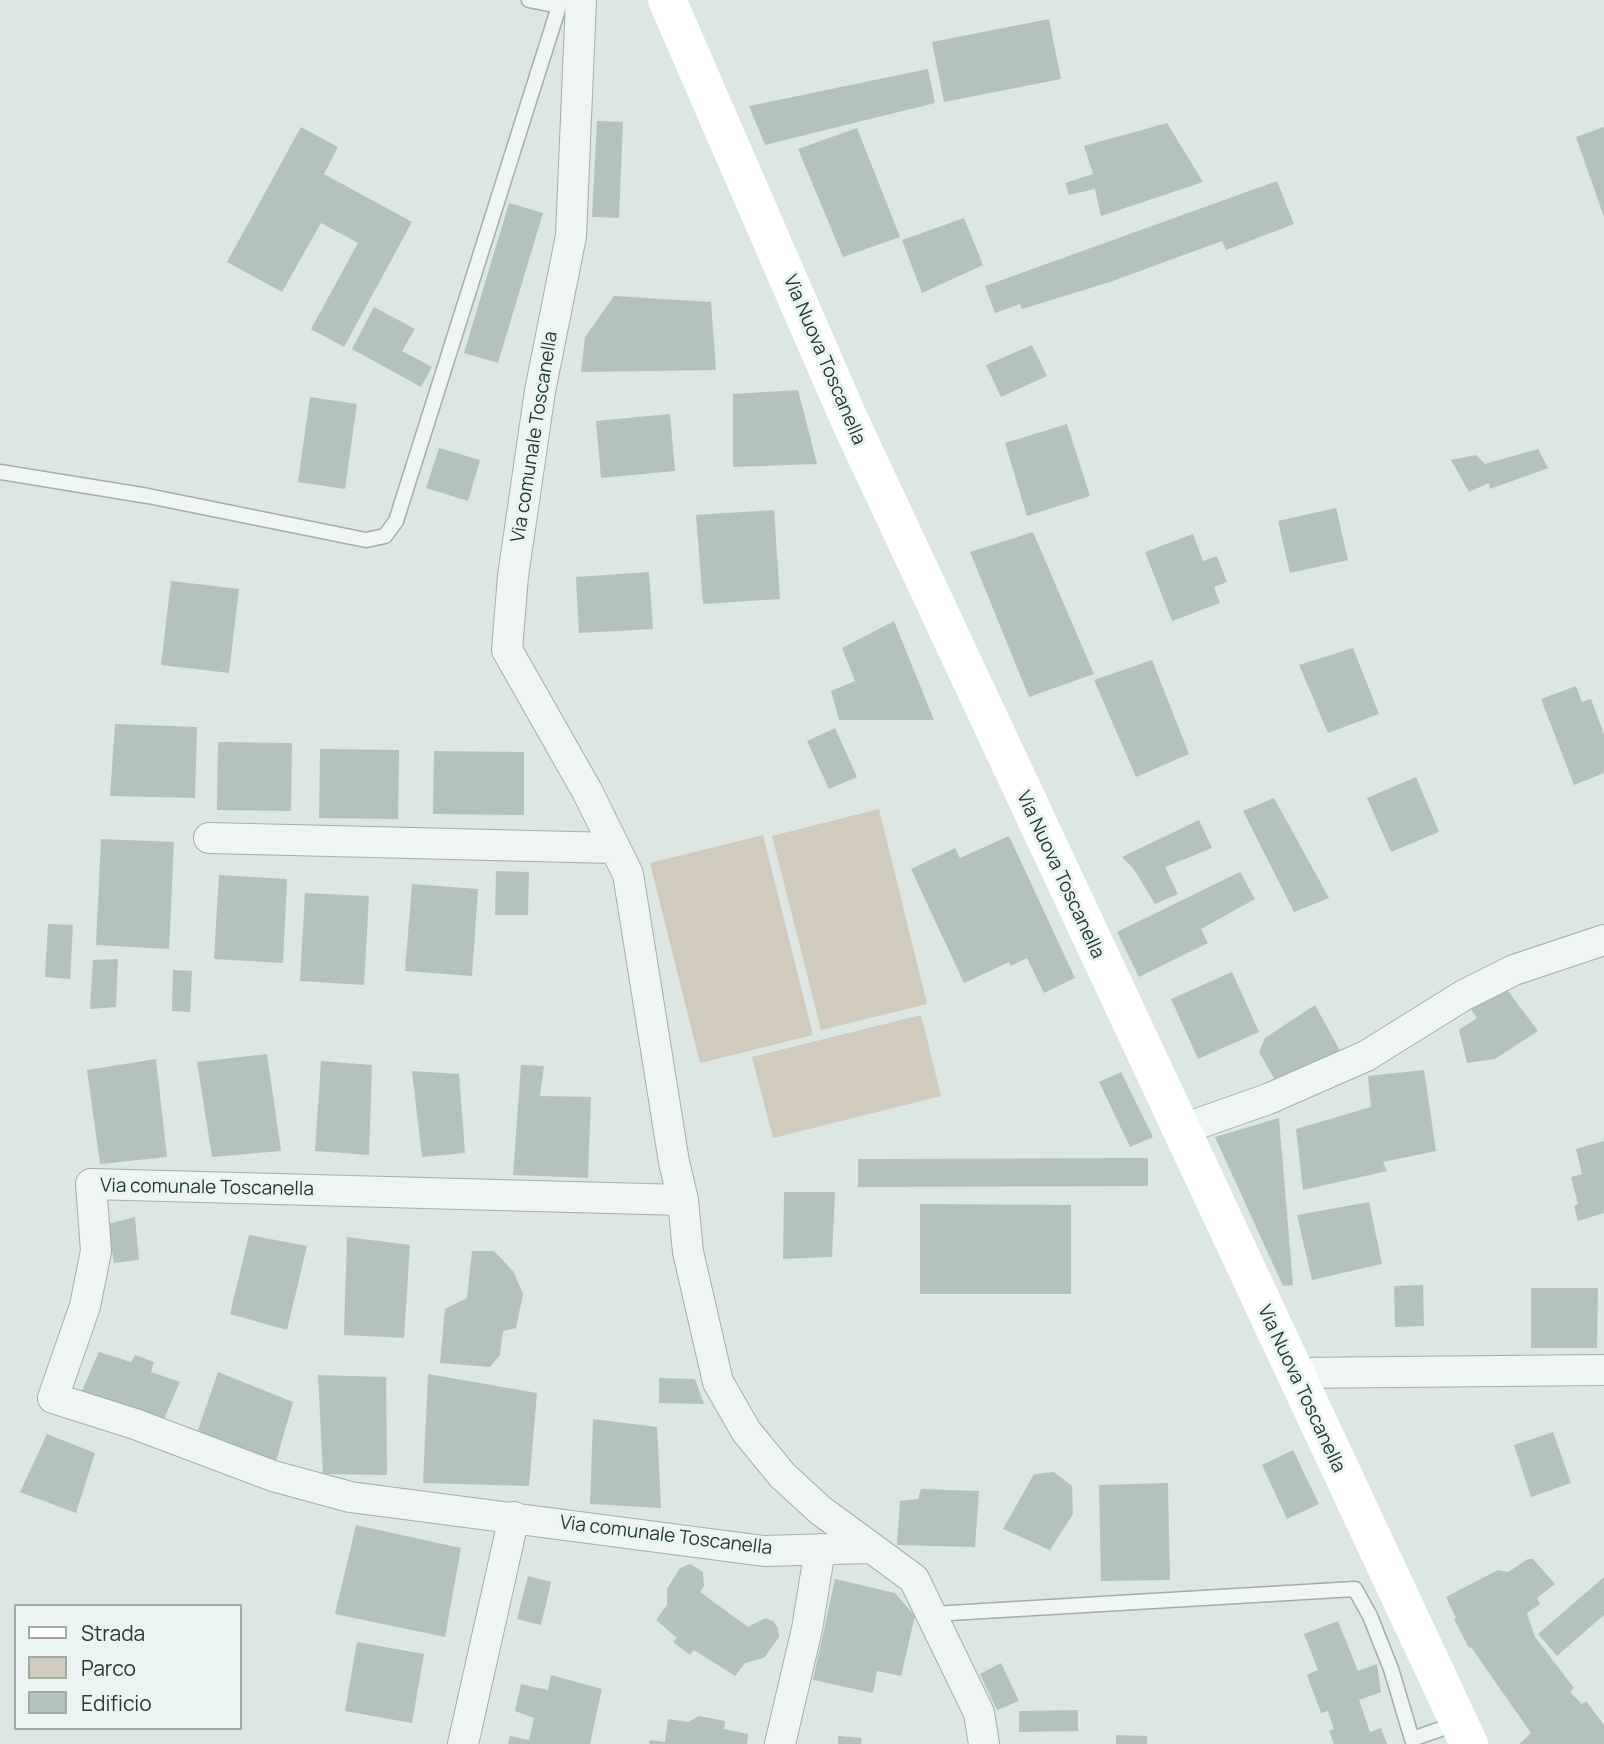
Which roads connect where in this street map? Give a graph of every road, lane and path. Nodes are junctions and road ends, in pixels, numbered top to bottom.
1 (529, 0) edge
2 (667, 0) edge
3 (567, 2) edge
4 (0, 472) edge
5 (209, 838) dead end
6 (613, 848) junction
7 (1604, 940) edge
8 (1180, 1130) junction
9 (683, 1200) junction
10 (1604, 1370) edge
11 (1294, 1373) junction
12 (514, 1517) junction
13 (869, 1548) junction
14 (820, 1549) junction
15 (933, 1614) junction
16 (1464, 1733) edge
17 (463, 1744) edge
18 (780, 1744) edge
19 (985, 1744) edge

1 - 3 lane
2 - 8 main road, Via Nuova Toscanella
3 - 4 lane
3 - 6 street, Via comunale Toscanella
5 - 6 street
6 - 9 street, Via comunale Toscanella
7 - 8 street
8 - 11 main road, Via Nuova Toscanella
9 - 12 street, Via comunale Toscanella
9 - 13 street, Via comunale Toscanella
10 - 11 street
11 - 16 main road, Via Nuova Toscanella
12 - 14 street, Via comunale Toscanella
12 - 17 street
13 - 14 street, Via comunale Toscanella
13 - 15 street, Via comunale Toscanella
14 - 18 street
15 - 16 lane
15 - 19 street, Via comunale Toscanella

